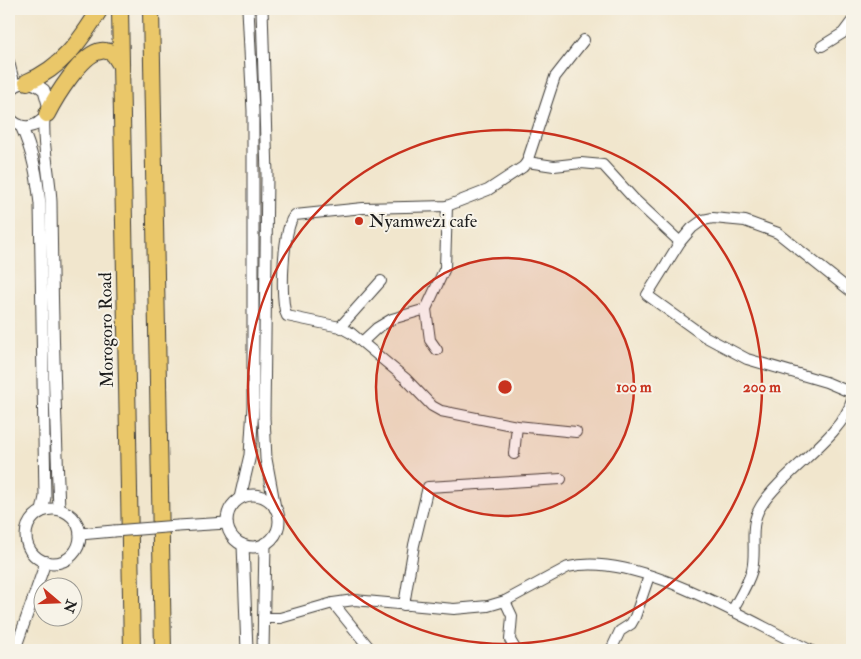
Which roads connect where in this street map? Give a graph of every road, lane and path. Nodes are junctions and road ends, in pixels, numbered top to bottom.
1 (100, 9) edge
2 (120, 9) edge
3 (151, 9) edge
4 (248, 9) edge
5 (262, 9) edge
6 (852, 21) edge
7 (584, 40) dead end
8 (822, 46) dead end
9 (9, 62) edge
10 (120, 64) junction
11 (17, 87) edge
12 (46, 116) junction
13 (9, 119) edge
14 (21, 126) junction
15 (527, 162) junction
16 (447, 206) junction
17 (680, 242) junction
18 (381, 281) dead end
19 (852, 292) edge
20 (426, 310) junction
21 (340, 327) junction
22 (362, 342) junction
23 (437, 350) dead end
24 (852, 393) edge
25 (852, 400) edge
26 (517, 426) junction
27 (576, 432) dead end
28 (514, 454) dead end
29 (561, 479) dead end
30 (240, 498) junction
31 (275, 508) junction
32 (60, 509) junction
33 (42, 511) junction
34 (227, 523) junction
35 (80, 534) junction
36 (265, 543) junction
37 (243, 545) junction
38 (46, 561) junction
39 (649, 576) junction
40 (505, 601) junction
41 (333, 603) junction
42 (404, 605) junction
43 (732, 612) junction
44 (263, 618) junction
45 (13, 648) edge
46 (132, 650) edge
47 (163, 650) edge
48 (247, 650) edge
49 (263, 650) edge
50 (371, 650) edge
51 (516, 650) edge
52 (611, 650) edge
53 (810, 650) edge

1 - 11 highway
2 - 10 highway, Morogoro Road
3 - 47 highway
4 - 30 street
5 - 31 street
6 - 8 street
7 - 15 street
9 - 11 street
10 - 12 highway
10 - 46 highway, Morogoro Road
11 - 12 street
12 - 14 street
12 - 32 street
13 - 14 street
14 - 33 street
15 - 16 street
15 - 17 street
16 - 20 street
16 - 21 street
17 - 19 street
17 - 24 street
18 - 21 street
20 - 22 street
20 - 23 street
21 - 22 street
22 - 26 street
25 - 43 street
26 - 27 street
26 - 28 street
29 - 42 street
30 - 31 street
30 - 34 street
31 - 36 street
32 - 33 street
32 - 35 street
33 - 38 street
34 - 35 street, bridge
34 - 37 street
35 - 38 street
36 - 37 street
36 - 44 street
37 - 48 street
38 - 45 street
39 - 40 street
39 - 43 street
39 - 52 street
40 - 42 street
40 - 51 street
41 - 42 street
41 - 44 street
41 - 50 street
43 - 53 street
44 - 49 street

